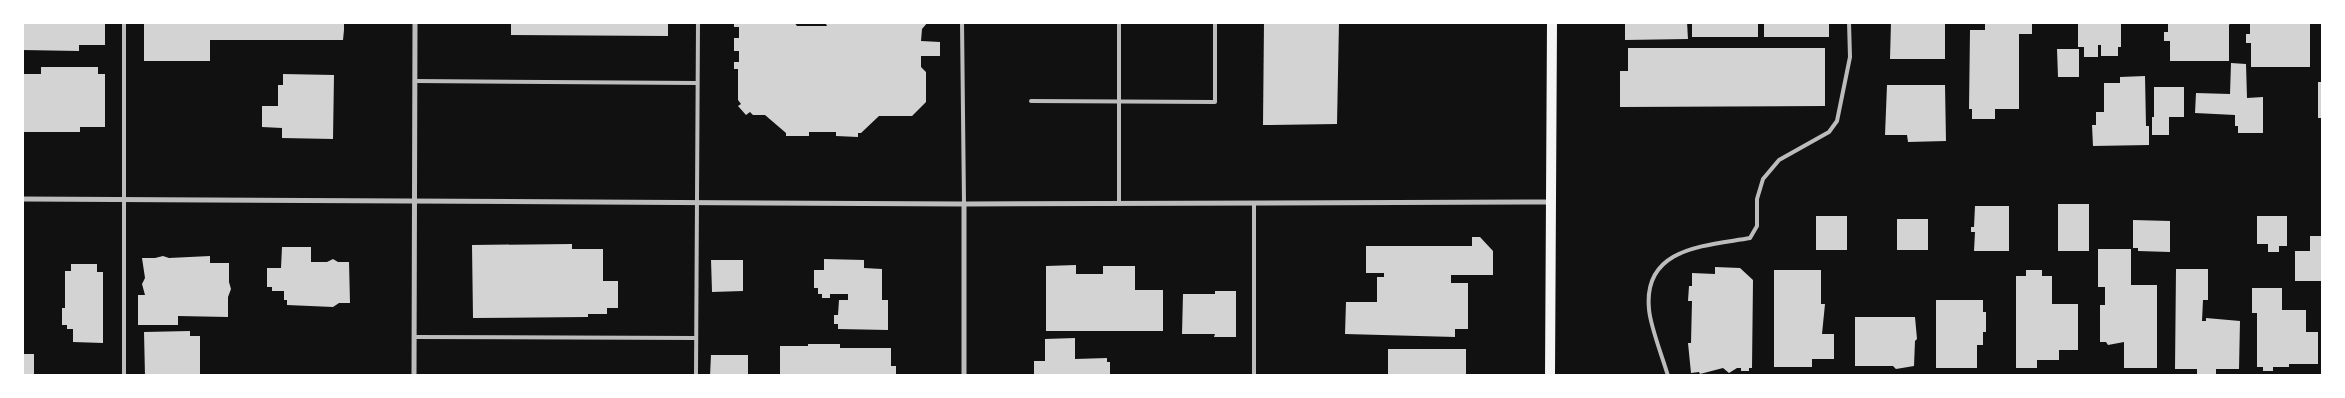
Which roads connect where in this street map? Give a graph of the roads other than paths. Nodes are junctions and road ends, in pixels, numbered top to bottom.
1 (124, 22) edge
2 (415, 22) edge
3 (698, 22) edge
4 (962, 22) edge
5 (1118, 22) edge
6 (1215, 22) edge
7 (1552, 22) edge
8 (1849, 22) edge
9 (415, 81) junction
10 (697, 83) junction
11 (1031, 101) dead end
12 (1119, 101) junction
13 (22, 199) edge
14 (124, 200) junction
15 (415, 200) junction
16 (697, 202) junction
17 (1551, 202) junction
18 (964, 204) junction
19 (1119, 204) junction
20 (1254, 204) junction
21 (414, 336) junction
22 (696, 338) junction
23 (124, 376) edge
24 (414, 376) edge
25 (696, 376) edge
26 (964, 376) edge
27 (1254, 376) edge
28 (1550, 376) edge
29 (1668, 376) edge

1 - 14 lane
2 - 9 street
3 - 10 lane
4 - 18 lane
5 - 12 lane
6 - 12 lane
7 - 17 main road
8 - 29 lane
9 - 10 lane
9 - 15 street
10 - 16 lane
11 - 12 lane
12 - 19 lane
13 - 14 street
14 - 15 street
14 - 23 lane
15 - 16 street
15 - 21 street
16 - 18 street
16 - 22 lane
17 - 20 street
17 - 28 main road
18 - 19 street
18 - 26 street
19 - 20 street
20 - 27 lane
21 - 22 lane
21 - 24 street
22 - 25 lane

